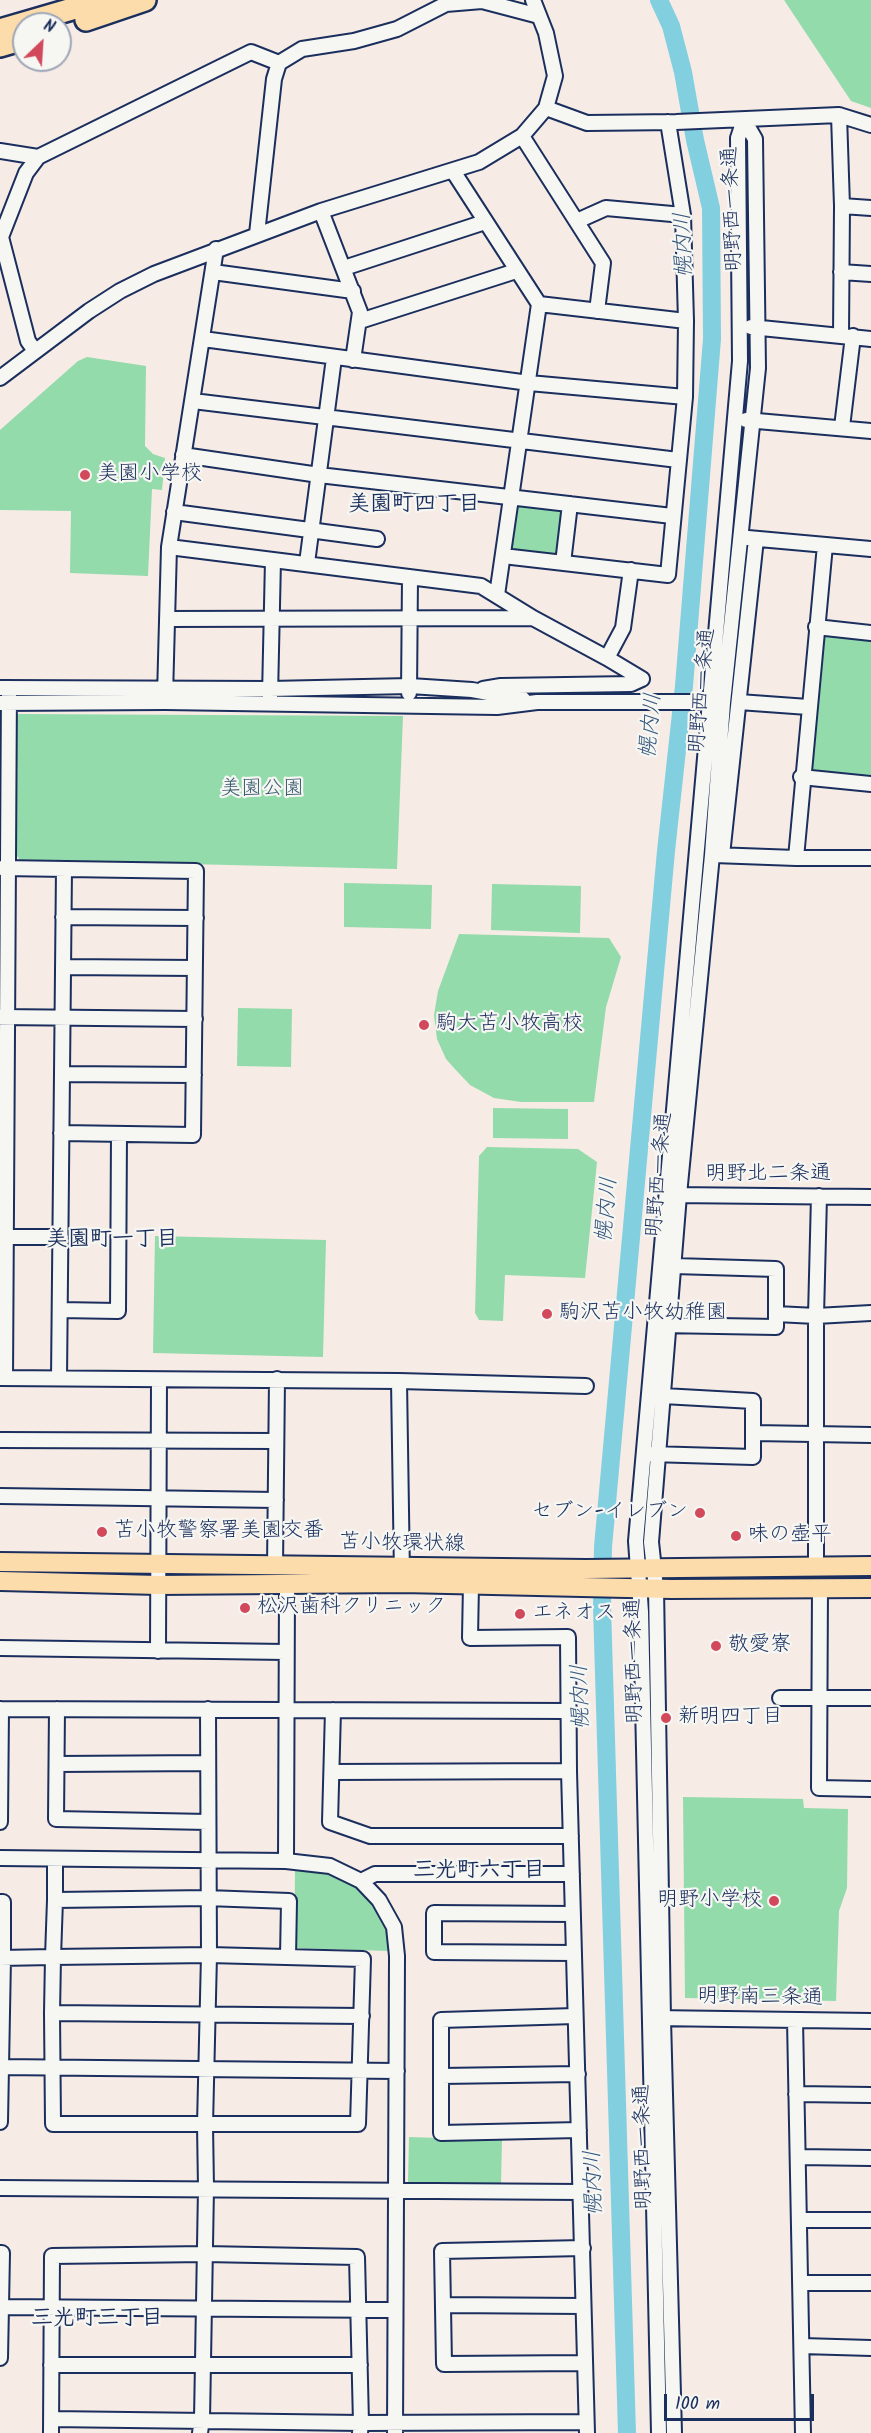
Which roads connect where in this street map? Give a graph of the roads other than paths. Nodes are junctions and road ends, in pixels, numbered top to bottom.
1 (103, 0) edge
2 (145, 0) edge
3 (533, 0) edge
4 (539, 16) junction
5 (72, 23) edge
6 (0, 30) edge
7 (279, 63) junction
8 (546, 108) junction
9 (839, 115) junction
10 (744, 120) junction
11 (668, 122) junction
12 (871, 125) edge
13 (522, 136) junction
14 (0, 151) edge
15 (38, 157) junction
16 (453, 171) junction
17 (842, 206) junction
18 (871, 208) edge
19 (321, 211) junction
20 (683, 215) junction
21 (576, 221) junction
22 (485, 222) junction
23 (257, 234) junction
24 (216, 249) junction
25 (344, 268) junction
26 (213, 272) junction
27 (516, 272) junction
28 (841, 272) junction
29 (871, 274) edge
30 (353, 291) junction
31 (539, 304) junction
32 (597, 311) junction
33 (360, 321) junction
34 (686, 321) junction
35 (740, 327) junction
36 (758, 328) junction
37 (847, 335) junction
38 (203, 339) junction
39 (871, 339) edge
40 (35, 351) junction
41 (334, 358) junction
42 (354, 360) junction
43 (0, 378) edge
44 (529, 383) junction
45 (685, 397) junction
46 (193, 401) junction
47 (326, 418) junction
48 (735, 418) junction
49 (753, 420) junction
50 (842, 428) junction
51 (871, 431) edge
52 (520, 441) junction
53 (183, 455) junction
54 (678, 459) junction
55 (319, 475) junction
56 (512, 496) junction
57 (570, 504) junction
58 (174, 512) junction
59 (672, 516) junction
60 (310, 530) junction
61 (725, 537) junction
62 (741, 538) junction
63 (377, 539) dead end
64 (756, 539) junction
65 (825, 544) junction
66 (169, 547) junction
67 (871, 549) edge
68 (503, 556) junction
69 (273, 560) junction
70 (307, 563) junction
71 (563, 563) junction
72 (630, 570) junction
73 (410, 577) junction
74 (497, 595) junction
75 (271, 617) junction
76 (408, 618) junction
77 (533, 618) junction
78 (167, 619) junction
79 (816, 627) junction
80 (871, 633) edge
81 (607, 658) junction
82 (410, 686) junction
83 (4, 688) edge
84 (270, 689) junction
85 (472, 690) junction
86 (165, 695) junction
87 (537, 702) junction
88 (711, 702) junction
89 (739, 702) junction
90 (5, 703) edge
91 (270, 704) junction
92 (409, 704) junction
93 (808, 708) junction
94 (801, 777) junction
95 (871, 784) edge
96 (4, 790) edge
97 (696, 854) junction
98 (717, 855) junction
99 (795, 858) junction
100 (871, 858) edge
101 (4, 868) edge
102 (64, 869) junction
103 (63, 917) junction
104 (196, 918) junction
105 (63, 967) junction
106 (195, 968) junction
107 (3, 1017) edge
108 (62, 1018) junction
109 (195, 1019) junction
110 (62, 1074) junction
111 (194, 1075) junction
112 (61, 1133) junction
113 (119, 1134) junction
114 (3, 1166) edge
115 (665, 1195) junction
116 (679, 1195) junction
117 (819, 1196) junction
118 (871, 1197) edge
119 (3, 1237) edge
120 (61, 1237) junction
121 (674, 1266) junction
122 (2, 1306) edge
123 (60, 1310) junction
124 (871, 1313) edge
125 (776, 1314) junction
126 (816, 1316) junction
127 (661, 1325) junction
128 (2, 1378) edge
129 (59, 1378) junction
130 (277, 1379) junction
131 (159, 1380) junction
132 (399, 1381) junction
133 (585, 1386) dead end
134 (663, 1396) junction
135 (754, 1433) junction
136 (817, 1434) junction
137 (871, 1435) edge
138 (0, 1440) edge
139 (160, 1441) junction
140 (276, 1441) junction
141 (643, 1454) junction
142 (658, 1455) junction
143 (0, 1496) edge
144 (159, 1498) junction
145 (276, 1500) junction
146 (0, 1562) edge
147 (159, 1565) junction
148 (816, 1566) junction
149 (871, 1566) edge
150 (275, 1567) junction
151 (638, 1569) junction
152 (403, 1575) junction
153 (0, 1581) edge
154 (471, 1584) junction
155 (158, 1585) junction
156 (287, 1586) junction
157 (820, 1587) junction
158 (639, 1588) junction
159 (871, 1588) edge
160 (0, 1648) edge
161 (158, 1651) junction
162 (286, 1652) junction
163 (780, 1698) dead end
164 (819, 1698) junction
165 (871, 1698) edge
166 (1, 1709) edge
167 (57, 1709) junction
168 (208, 1709) junction
169 (287, 1709) junction
170 (333, 1710) junction
171 (568, 1711) junction
172 (208, 1763) junction
173 (1, 1764) edge
174 (57, 1764) junction
175 (569, 1771) junction
176 (332, 1772) junction
177 (871, 1789) edge
178 (0, 1822) edge
179 (208, 1822) junction
180 (571, 1836) junction
181 (0, 1858) edge
182 (55, 1859) junction
183 (208, 1861) junction
184 (286, 1861) junction
185 (572, 1874) junction
186 (361, 1881) junction
187 (207, 1898) junction
188 (54, 1900) junction
189 (0, 1902) edge
190 (573, 1914) junction
191 (574, 1953) junction
192 (209, 1955) junction
193 (53, 1956) junction
194 (288, 1957) junction
195 (2, 1958) edge
196 (1, 2012) edge
197 (52, 2013) junction
198 (208, 2013) junction
199 (362, 2016) junction
200 (576, 2016) junction
201 (656, 2019) junction
202 (795, 2020) junction
203 (871, 2021) edge
204 (1, 2067) edge
205 (54, 2067) junction
206 (207, 2068) junction
207 (361, 2069) junction
208 (397, 2071) junction
209 (578, 2074) junction
210 (441, 2076) junction
211 (796, 2094) junction
212 (871, 2095) edge
213 (0, 2122) edge
214 (205, 2125) junction
215 (579, 2130) junction
216 (798, 2157) junction
217 (871, 2158) edge
218 (0, 2188) edge
219 (206, 2188) junction
220 (396, 2192) junction
221 (580, 2192) junction
222 (799, 2220) junction
223 (871, 2220) edge
224 (583, 2248) junction
225 (0, 2253) edge
226 (205, 2254) junction
227 (801, 2283) junction
228 (871, 2283) edge
229 (443, 2305) junction
230 (583, 2306) junction
231 (1, 2307) edge
232 (50, 2307) junction
233 (203, 2309) junction
234 (359, 2310) junction
235 (394, 2310) junction
236 (802, 2346) junction
237 (871, 2348) edge
238 (0, 2358) edge
239 (585, 2363) junction
240 (51, 2365) junction
241 (203, 2365) junction
242 (360, 2365) junction
243 (51, 2426) edge
244 (201, 2426) edge
245 (361, 2428) edge
246 (395, 2428) edge
247 (587, 2428) edge
248 (659, 2433) edge
249 (674, 2433) edge
250 (804, 2433) edge

1 - 6 highway
2 - 5 highway
3 - 4 street
4 - 7 street
4 - 8 street
7 - 15 street
7 - 23 street
8 - 11 street
8 - 13 street
9 - 10 street
9 - 12 street
9 - 17 street
10 - 11 street
10 - 35 street, 明野西一条通
10 - 36 street, 明野西一条通
11 - 20 street
13 - 16 street
13 - 21 street
14 - 15 street
15 - 40 street
16 - 19 street
16 - 22 street
17 - 18 street
17 - 28 street
19 - 23 street
19 - 25 street
20 - 21 street
20 - 34 street
21 - 32 street
22 - 25 street
22 - 27 street
23 - 24 street
24 - 26 street
24 - 40 street
25 - 30 street
26 - 30 street
26 - 38 street
27 - 31 street
27 - 33 street
28 - 29 street
28 - 37 street
30 - 33 street
31 - 32 street
31 - 44 street
32 - 34 street
33 - 42 street
34 - 45 street
35 - 36 street
35 - 48 street, 明野西一条通
36 - 37 street
36 - 49 street, 明野西一条通
37 - 39 street
37 - 50 street
38 - 41 street
38 - 46 street
40 - 43 street
41 - 42 street
41 - 47 street
42 - 44 street
44 - 45 street
44 - 52 street
45 - 54 street
46 - 47 street
46 - 53 street
47 - 52 street
47 - 55 street
48 - 49 street
48 - 61 street, 明野西一条通
49 - 50 street
49 - 62 street, 明野西一条通
50 - 51 street
52 - 54 street
52 - 56 street
53 - 55 street
53 - 58 street
54 - 59 street
55 - 56 street
55 - 60 street
56 - 57 street
56 - 68 street
57 - 59 street
57 - 71 street
58 - 60 street
58 - 66 street
59 - 72 street
60 - 63 street
60 - 70 street
61 - 62 street
61 - 88 street, 明野西一条通
62 - 64 street
62 - 88 street, 明野西一条通
64 - 65 street
64 - 89 street
65 - 67 street
65 - 79 street
66 - 69 street
66 - 78 street
68 - 71 street
68 - 74 street
69 - 70 street
69 - 75 street
70 - 73 street
71 - 72 street
72 - 81 street
73 - 74 street
73 - 76 street
74 - 77 street
75 - 76 street
75 - 78 street
75 - 84 street
76 - 77 street
76 - 82 street
77 - 81 street
78 - 86 street
79 - 80 street
79 - 93 street
81 - 85 street
82 - 84 street
82 - 85 street
82 - 92 street
83 - 86 street
83 - 90 street
84 - 86 street
84 - 91 street
85 - 87 street
86 - 90 street
86 - 91 street
87 - 88 street
87 - 92 street
88 - 97 street, 明野西一条通
88 - 98 street, 明野西一条通
89 - 93 street
89 - 98 street
90 - 96 street
91 - 92 street
93 - 94 street
94 - 95 street
94 - 99 street
96 - 101 street
97 - 98 street
97 - 115 street, 明野西一条通
98 - 99 street
98 - 116 street, 明野西一条通
99 - 100 street
101 - 102 street
101 - 107 street
102 - 103 street
102 - 104 street
103 - 104 street
103 - 105 street
104 - 106 street
105 - 106 street
105 - 108 street
106 - 109 street
107 - 108 street
107 - 114 street
108 - 109 street
108 - 110 street
109 - 111 street
110 - 111 street
110 - 112 street
111 - 113 street
112 - 113 street
112 - 120 street
113 - 123 street
114 - 119 street
115 - 116 street, 明野北二条通
115 - 127 street, 明野西一条通
116 - 117 street, 明野北二条通
116 - 121 street, 明野西一条通
117 - 118 street, 明野北二条通
117 - 126 street
119 - 120 street
119 - 122 street
120 - 123 street
121 - 125 street
121 - 127 street, 明野西一条通
122 - 128 street
123 - 129 street
124 - 126 street
125 - 126 street
125 - 127 street
126 - 136 street
127 - 134 street, 明野西一条通
127 - 141 street, 明野西一条通
128 - 129 street
129 - 131 street
130 - 131 street
130 - 132 street
130 - 140 street
131 - 139 street
132 - 133 street
132 - 152 street
134 - 135 street
134 - 142 street, 明野西一条通
135 - 136 street
135 - 142 street
136 - 137 street
136 - 148 street
138 - 139 street
139 - 140 street
139 - 144 street
140 - 145 street
141 - 142 street
141 - 151 street, 明野西一条通
142 - 151 street, 明野西一条通
143 - 144 street
144 - 145 street
144 - 147 street
145 - 150 street
146 - 147 main road, 苫小牧環状線
147 - 150 main road, 苫小牧環状線
147 - 155 street
148 - 149 main road, 苫小牧環状線
148 - 151 main road, 苫小牧環状線
150 - 152 main road, 苫小牧環状線
151 - 152 main road, 苫小牧環状線
151 - 158 street, 明野西一条通
152 - 154 main road, 苫小牧環状線
152 - 156 main road, 苫小牧環状線
153 - 155 main road, 苫小牧環状線
154 - 158 main road, 苫小牧環状線
154 - 171 street
155 - 156 main road, 苫小牧環状線
155 - 161 street
156 - 162 street
157 - 158 main road, 苫小牧環状線
157 - 159 main road, 苫小牧環状線
157 - 164 street
158 - 201 street, 明野西一条通
160 - 161 street
161 - 162 street
162 - 169 street
163 - 164 street
164 - 165 street
164 - 177 street
166 - 167 street
166 - 173 street
167 - 168 street
167 - 174 street
168 - 169 street
168 - 172 street
169 - 170 street
169 - 184 street
170 - 171 street
170 - 176 street
171 - 175 street
172 - 174 street
172 - 179 street
173 - 178 street
174 - 179 street
175 - 176 street
175 - 180 street
176 - 180 street
179 - 183 street
180 - 185 street
181 - 182 street
182 - 183 street
182 - 188 street
183 - 184 street
183 - 187 street
184 - 186 street
185 - 186 street
185 - 190 street
186 - 208 street
187 - 188 street
187 - 192 street
187 - 194 street
188 - 193 street
189 - 195 street
190 - 191 street
190 - 191 street
191 - 200 street
192 - 193 street
192 - 194 street
192 - 198 street
193 - 195 street
193 - 197 street
194 - 199 street
195 - 196 street
196 - 204 street
197 - 198 street
197 - 205 street
198 - 199 street
198 - 206 street
199 - 207 street
200 - 209 street
200 - 210 street
201 - 202 street, 明野南三条通
201 - 248 street, 明野西一条通
201 - 249 street, 明野西一条通
202 - 203 street, 明野南三条通
202 - 211 street
204 - 205 street
204 - 213 street
205 - 206 street
205 - 214 street
206 - 207 street
206 - 214 street
207 - 208 street
207 - 214 street
208 - 220 street
209 - 210 street
209 - 215 street
210 - 215 street
211 - 212 street
211 - 216 street
214 - 219 street
215 - 221 street
216 - 217 street
216 - 222 street
218 - 219 street
219 - 220 street
219 - 226 street
220 - 221 street
220 - 235 street
221 - 224 street
222 - 223 street
222 - 227 street
224 - 229 street
224 - 230 street
225 - 231 street
226 - 232 street
226 - 233 street
226 - 234 street
227 - 228 street
227 - 236 street
229 - 230 street
229 - 239 street
230 - 239 street
231 - 232 street
231 - 238 street
232 - 233 street
232 - 240 street
233 - 234 street
233 - 241 street
234 - 235 street
234 - 242 street
235 - 246 street
236 - 237 street
236 - 250 street
239 - 247 street
240 - 241 street
240 - 243 street
241 - 242 street
241 - 244 street
242 - 245 street
243 - 244 street
244 - 245 street
245 - 246 street
246 - 247 street

